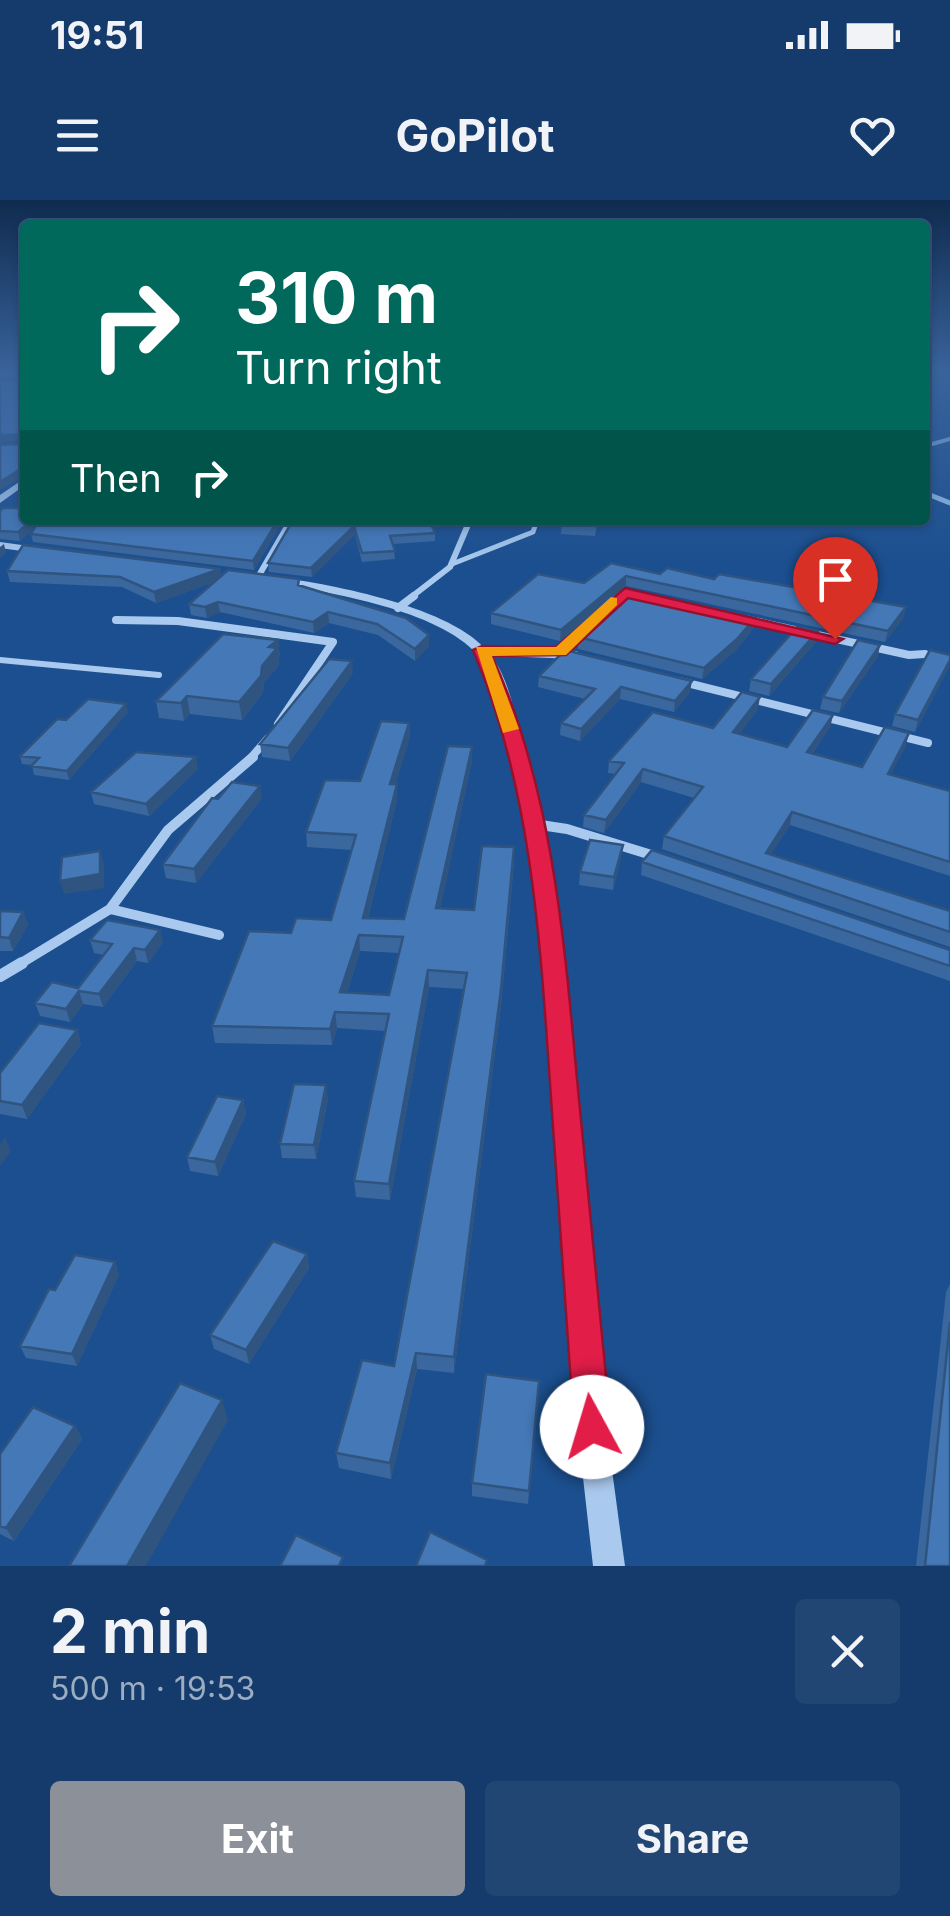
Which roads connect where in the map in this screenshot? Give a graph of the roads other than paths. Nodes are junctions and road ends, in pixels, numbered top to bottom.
1 (20, 484) edge
2 (0, 500) edge
3 (286, 525) edge
4 (468, 525) edge
5 (535, 525) edge
6 (0, 546) edge
7 (58, 552) edge
8 (452, 564) junction
9 (249, 576) joint
10 (644, 597) edge
11 (398, 608) junction
12 (742, 618) edge
13 (116, 620) dead end
14 (482, 650) junction
15 (560, 652) junction
16 (926, 654) edge
17 (580, 656) edge
18 (0, 660) edge
19 (159, 675) dead end
20 (675, 680) edge
21 (928, 744) dead end
22 (534, 824) junction
23 (680, 864) edge
24 (110, 909) junction
25 (219, 935) dead end
26 (0, 976) edge
27 (609, 1566) edge

1 - 2 street
3 - 9 street
4 - 8 street
5 - 8 lane
6 - 7 street
8 - 11 street
9 - 11 street
10 - 15 street
11 - 14 street
12 - 16 street
13 - 24 street
14 - 15 street
14 - 22 street
15 - 17 street
18 - 19 lane
20 - 21 street
22 - 23 street
22 - 27 street
24 - 25 street
24 - 26 street

